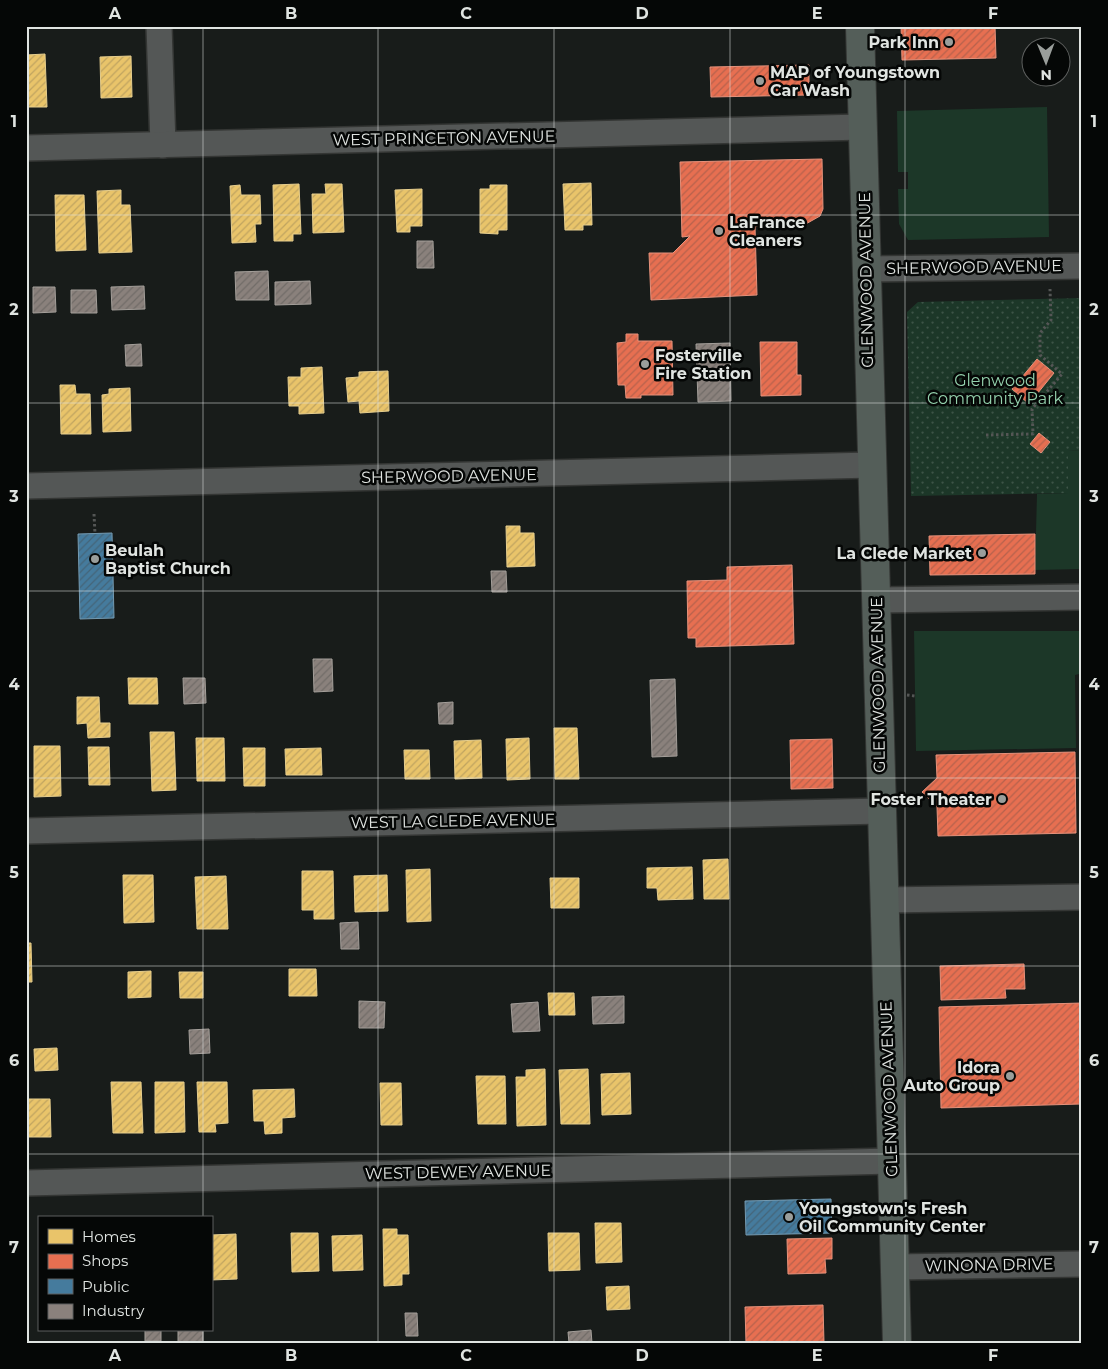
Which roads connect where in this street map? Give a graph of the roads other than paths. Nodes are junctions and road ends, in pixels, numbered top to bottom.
1 (159, 26) edge
2 (860, 26) edge
3 (862, 127) junction
4 (162, 145) junction
5 (26, 148) edge
6 (1082, 266) edge
7 (866, 269) junction
8 (871, 465) junction
9 (26, 486) edge
10 (1082, 597) edge
11 (876, 600) junction
12 (881, 811) junction
13 (26, 831) edge
14 (1082, 897) edge
15 (884, 900) junction
16 (890, 1161) junction
17 (26, 1183) edge
18 (1082, 1264) edge
19 (896, 1267) junction
20 (897, 1343) edge

1 - 4 street
2 - 3 main road, GLENWOOD AVENUE
3 - 4 street, WEST PRINCETON AVENUE
3 - 7 main road, GLENWOOD AVENUE
4 - 5 street, WEST PRINCETON AVENUE
6 - 7 street, SHERWOOD AVENUE
7 - 8 main road, GLENWOOD AVENUE
8 - 9 street, SHERWOOD AVENUE
8 - 11 main road, GLENWOOD AVENUE
10 - 11 street
11 - 12 main road, GLENWOOD AVENUE
12 - 13 street, WEST LA CLEDE AVENUE
12 - 15 main road, GLENWOOD AVENUE
14 - 15 street
15 - 16 main road, GLENWOOD AVENUE
16 - 17 street, WEST DEWEY AVENUE
16 - 19 main road, GLENWOOD AVENUE
18 - 19 street, WINONA DRIVE
19 - 20 main road, GLENWOOD AVENUE

